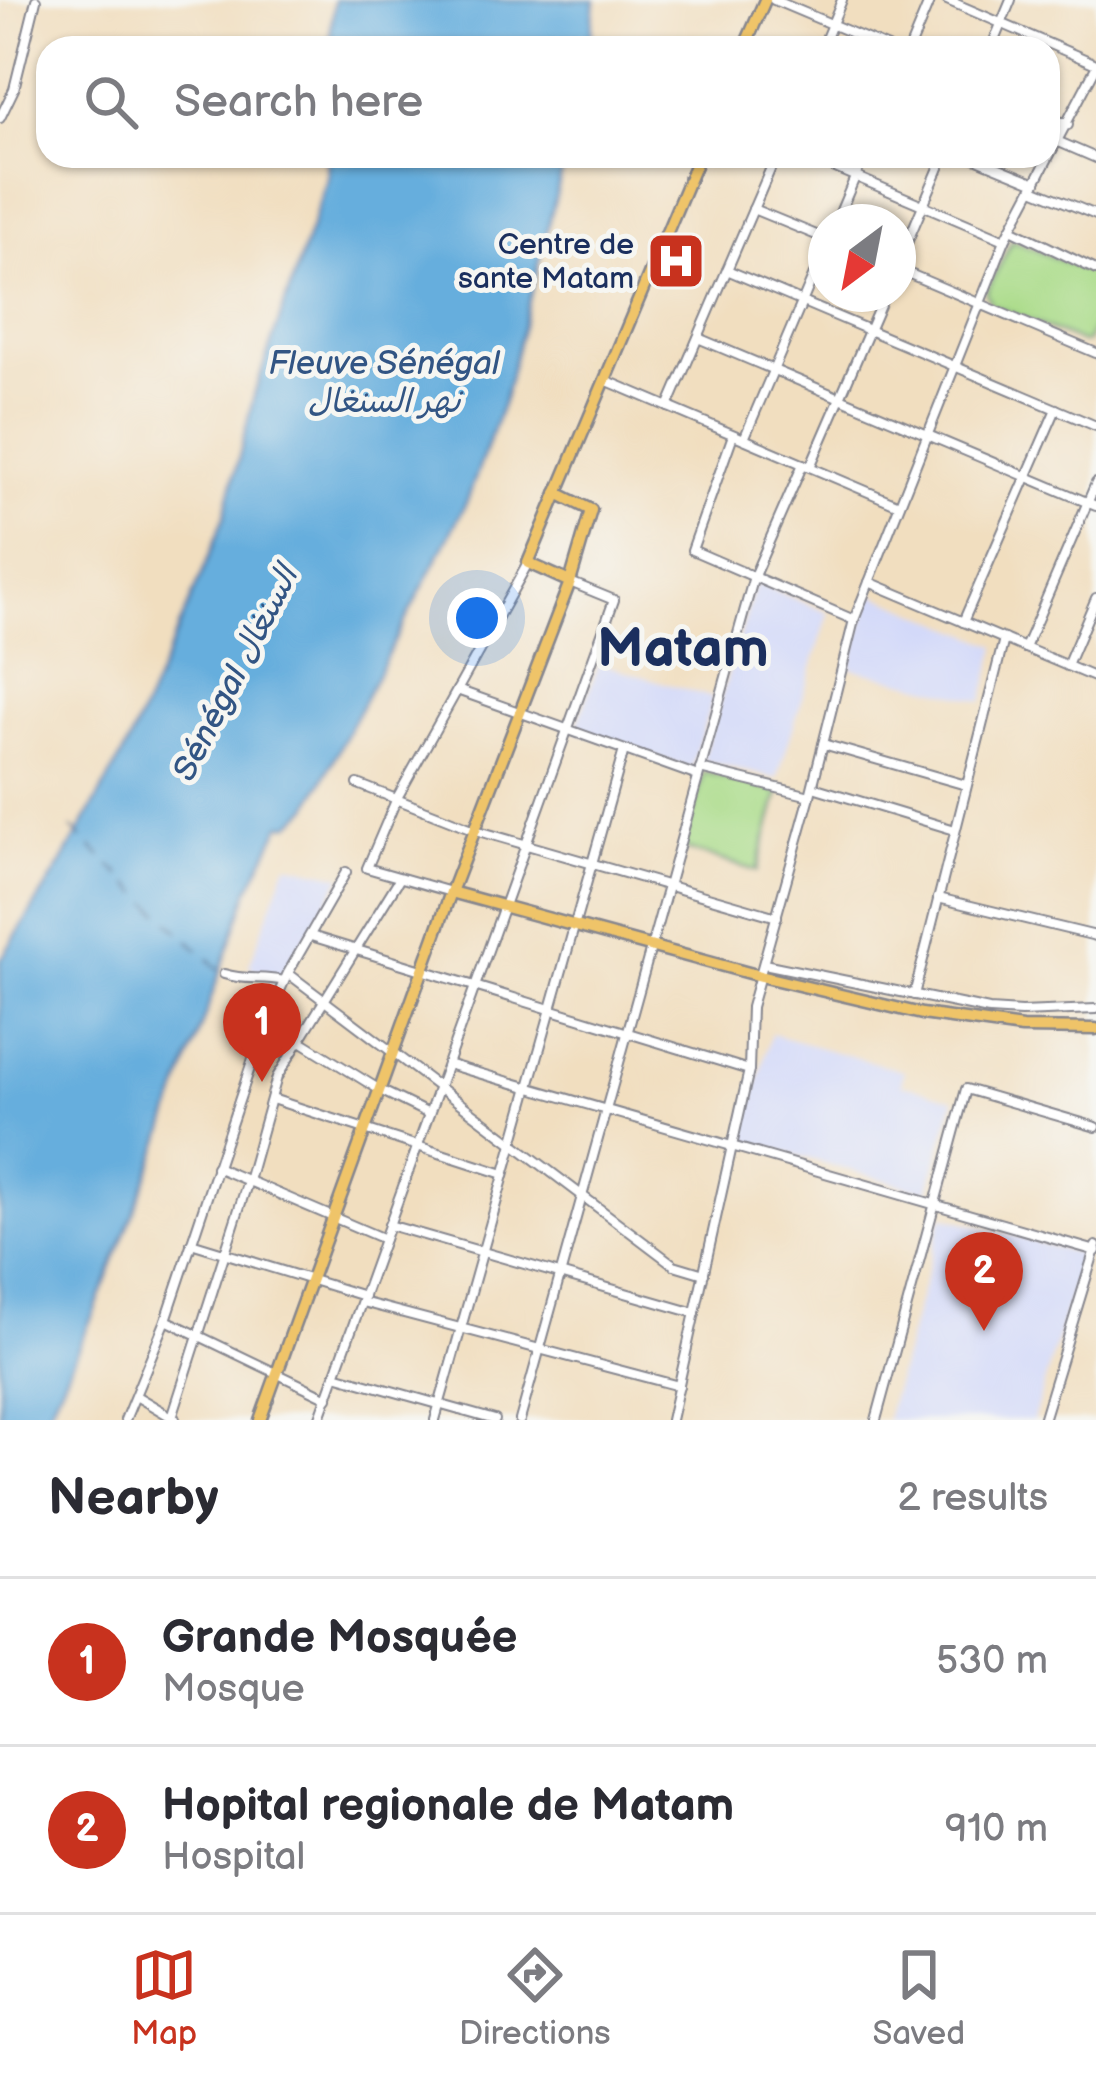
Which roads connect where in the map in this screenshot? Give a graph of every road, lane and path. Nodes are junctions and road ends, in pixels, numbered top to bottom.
1 (36, 0) edge
2 (764, 0) edge
3 (774, 0) edge
4 (842, 0) edge
5 (930, 0) edge
6 (947, 0) edge
7 (1011, 0) edge
8 (1001, 23) junction
9 (832, 24) junction
10 (749, 36) edge
11 (827, 36) edge
12 (860, 36) edge
13 (915, 36) edge
14 (996, 36) edge
15 (1030, 36) edge
16 (1060, 49) edge
17 (1096, 65) edge
18 (0, 118) edge
19 (1060, 121) edge
20 (1068, 125) junction
21 (1060, 139) edge
22 (1060, 143) edge
23 (1096, 158) edge
24 (694, 168) edge
25 (771, 168) edge
26 (835, 168) edge
27 (859, 168) edge
28 (939, 168) edge
29 (996, 168) edge
30 (1044, 168) edge
31 (856, 177) junction
32 (1035, 186) junction
33 (844, 204) edge
34 (923, 205) junction
35 (753, 209) junction
36 (1096, 215) edge
37 (916, 222) edge
38 (1011, 229) junction
39 (808, 235) edge
40 (1005, 240) junction
41 (727, 270) junction
42 (1096, 270) edge
43 (916, 275) edge
44 (808, 287) edge
45 (802, 302) junction
46 (979, 304) junction
47 (877, 312) edge
48 (869, 331) junction
49 (698, 338) junction
50 (1094, 349) edge
51 (954, 367) junction
52 (773, 370) junction
53 (604, 380) junction
54 (840, 398) junction
55 (668, 407) junction
56 (1056, 410) junction
57 (1096, 426) edge
58 (733, 434) junction
59 (928, 435) junction
60 (744, 439) junction
61 (807, 466) junction
62 (1027, 477) junction
63 (1096, 483) edge
64 (557, 493) junction
65 (1092, 504) edge
66 (899, 506) junction
67 (528, 563) junction
68 (754, 576) junction
69 (569, 582) junction
70 (869, 582) junction
71 (1096, 598) edge
72 (854, 620) junction
73 (964, 622) junction
74 (1082, 630) junction
75 (1096, 635) edge
76 (1004, 639) junction
77 (1025, 648) junction
78 (1067, 666) junction
79 (1096, 678) edge
80 (457, 689) junction
81 (520, 713) junction
82 (568, 730) junction
83 (823, 744) junction
84 (624, 750) junction
85 (699, 773) junction
86 (358, 784) dead end
87 (967, 785) junction
88 (812, 791) junction
89 (397, 798) junction
90 (475, 830) junction
91 (955, 830) junction
92 (526, 845) junction
93 (592, 864) junction
94 (346, 872) dead end
95 (400, 878) junction
96 (668, 886) junction
97 (451, 892) junction
98 (938, 898) junction
99 (504, 907) junction
100 (777, 917) junction
101 (574, 926) junction
102 (311, 936) junction
103 (1096, 936) edge
104 (651, 946) junction
105 (357, 951) junction
106 (762, 970) junction
107 (424, 972) junction
108 (224, 974) dead end
109 (286, 977) junction
110 (475, 987) junction
111 (914, 995) junction
112 (325, 1001) junction
113 (973, 1007) junction
114 (551, 1009) junction
115 (1096, 1009) edge
116 (970, 1022) junction
117 (1096, 1029) edge
118 (628, 1032) junction
119 (299, 1040) junction
120 (394, 1053) junction
121 (447, 1064) junction
122 (749, 1070) junction
123 (439, 1087) junction
124 (528, 1089) junction
125 (380, 1090) junction
126 (272, 1099) junction
127 (606, 1111) junction
128 (429, 1114) junction
129 (1096, 1126) edge
130 (366, 1130) junction
131 (513, 1142) junction
132 (418, 1147) junction
133 (733, 1147) junction
134 (216, 1167) junction
135 (504, 1174) junction
136 (248, 1180) junction
137 (582, 1196) junction
138 (934, 1205) junction
139 (334, 1218) junction
140 (389, 1225) junction
141 (384, 1239) junction
142 (191, 1244) junction
143 (1095, 1249) edge
144 (482, 1252) junction
145 (224, 1253) junction
146 (560, 1274) junction
147 (704, 1274) junction
148 (311, 1280) junction
149 (363, 1299) junction
150 (695, 1313) junction
151 (166, 1320) junction
152 (461, 1328) junction
153 (198, 1336) junction
154 (540, 1349) junction
155 (277, 1373) junction
156 (335, 1375) junction
157 (679, 1386) junction
158 (136, 1396) junction
159 (328, 1398) junction
160 (440, 1404) junction
161 (321, 1415) edge
162 (174, 1419) edge
163 (125, 1420) edge
164 (260, 1420) edge
165 (337, 1420) edge
166 (435, 1420) edge
167 (495, 1420) edge
168 (520, 1420) edge
169 (671, 1420) edge
170 (876, 1420) edge
171 (1043, 1420) edge

1 - 18 street
2 - 10 main road
3 - 9 street
4 - 9 street
5 - 13 street
6 - 8 street
7 - 8 street
8 - 14 street
8 - 15 street
9 - 11 street
9 - 12 street
16 - 17 street
17 - 20 street
19 - 20 street
20 - 21 street
22 - 23 street
24 - 53 main road
25 - 35 street
26 - 31 street
27 - 31 street
28 - 34 street
29 - 32 street
30 - 32 street
31 - 33 street
31 - 34 street
32 - 36 street
32 - 38 street
34 - 37 street
34 - 40 street
35 - 39 street
35 - 41 street
38 - 40 street
38 - 42 street
40 - 46 street
41 - 45 street
41 - 49 street
43 - 46 street
44 - 45 street
45 - 48 street
45 - 52 street
46 - 50 street
46 - 51 street
47 - 48 street
48 - 51 street
48 - 54 street
49 - 52 street
49 - 55 street
51 - 56 street
51 - 59 street
52 - 54 street
52 - 60 street
53 - 55 street
53 - 64 main road
54 - 59 street
54 - 61 street
55 - 58 street
56 - 57 street
56 - 62 street
58 - 60 street
58 - 68 street
59 - 62 street
59 - 66 street
60 - 61 street
61 - 66 street
61 - 68 street
62 - 65 street
62 - 73 street
63 - 65 street
64 - 67 main road
64 - 69 main road
65 - 77 street
66 - 70 street
67 - 69 main road
67 - 80 street
68 - 72 street
68 - 85 street
69 - 81 main road
69 - 82 street
70 - 72 street
70 - 73 street
71 - 74 street
72 - 83 street
73 - 76 street
74 - 75 street
74 - 78 street
76 - 77 street
76 - 87 street
77 - 78 street
78 - 79 street
80 - 81 street
80 - 89 street
81 - 82 street
81 - 90 main road
82 - 84 street
82 - 92 street
83 - 87 street
83 - 88 street
84 - 85 street
84 - 93 street
85 - 88 street
85 - 96 street
86 - 89 street
87 - 91 street
88 - 91 street
88 - 100 street
89 - 90 street
89 - 95 street
90 - 92 street
90 - 97 main road
91 - 98 street
92 - 93 street
92 - 99 street
93 - 96 street
93 - 101 street
94 - 102 street
95 - 97 street
95 - 105 street
96 - 100 street
96 - 104 street
97 - 99 main road
97 - 107 main road
98 - 103 street
98 - 111 street
99 - 101 main road
99 - 110 street
100 - 106 street
101 - 104 main road
101 - 114 street
102 - 105 street
102 - 109 street
104 - 106 main road
104 - 118 street
105 - 107 street
105 - 112 street
106 - 111 street
106 - 116 main road
106 - 122 street
107 - 110 street
107 - 120 main road
108 - 109 street
109 - 112 street
109 - 134 street
110 - 114 street
110 - 121 street
111 - 113 street
112 - 119 street
112 - 120 street
113 - 115 street
113 - 116 street
114 - 118 street
114 - 124 street
116 - 117 main road
118 - 122 street
118 - 127 street
119 - 125 street
119 - 126 street
120 - 123 street
120 - 125 main road
121 - 123 street
121 - 124 street
122 - 133 street
123 - 128 street
123 - 131 street
124 - 127 street
124 - 131 street
125 - 128 street
125 - 130 main road
126 - 130 street
126 - 136 street
127 - 133 street
127 - 137 street
128 - 132 street
129 - 138 street
130 - 132 street
130 - 139 main road
131 - 135 street
131 - 137 street
132 - 135 street
132 - 140 street
133 - 138 street
133 - 147 street
134 - 136 street
134 - 142 street
135 - 144 street
136 - 139 street
136 - 145 street
137 - 146 street
137 - 147 street
138 - 143 street
138 - 170 street
139 - 141 street
139 - 148 main road
140 - 141 street
140 - 144 street
141 - 149 street
142 - 145 street
142 - 151 street
143 - 171 street
144 - 146 street
144 - 152 street
145 - 148 street
145 - 153 street
146 - 150 street
146 - 154 street
147 - 150 street
148 - 149 street
148 - 155 main road
149 - 152 street
149 - 156 street
150 - 157 street
151 - 153 street
151 - 158 street
152 - 154 street
152 - 160 street
153 - 155 street
153 - 162 street
154 - 157 street
154 - 168 street
155 - 159 street
155 - 164 main road
156 - 159 street
156 - 160 street
157 - 169 street
158 - 162 street
158 - 163 street
159 - 161 street
160 - 166 street
160 - 167 street
161 - 165 street

